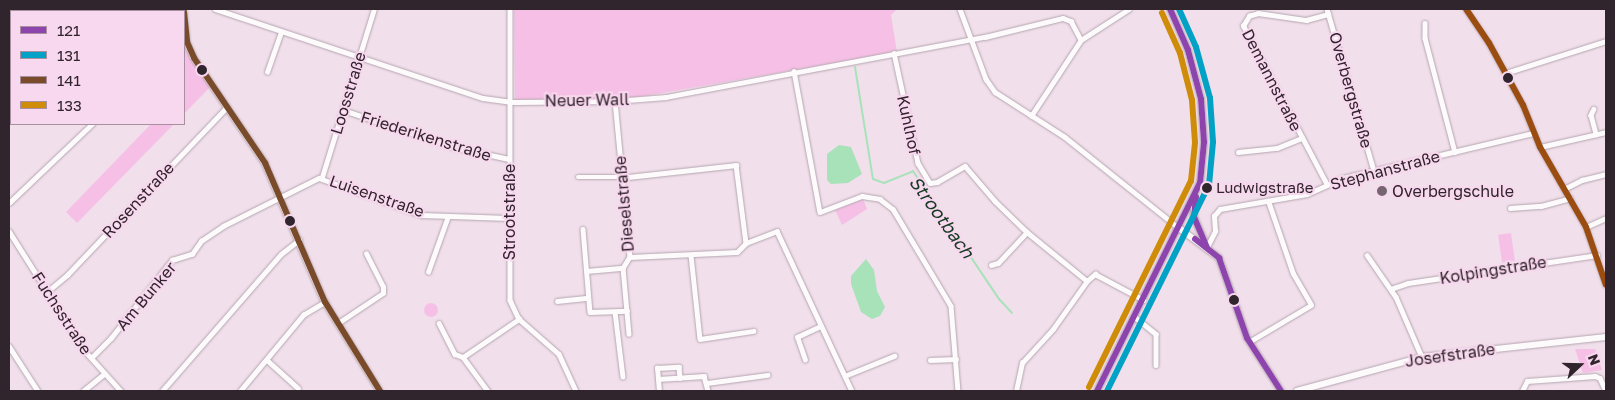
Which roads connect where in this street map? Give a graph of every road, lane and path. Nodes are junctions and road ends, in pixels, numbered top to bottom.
1 (215, 9) edge
2 (374, 9) edge
3 (510, 9) edge
4 (960, 9) edge
5 (1129, 9) edge
6 (1170, 9) edge
7 (1466, 9) edge
8 (1328, 11) edge
9 (1425, 23) dead end
10 (281, 32) junction
11 (185, 37) edge
12 (970, 39) junction
13 (1081, 40) junction
14 (1606, 41) edge
15 (894, 53) junction
16 (359, 57) junction
17 (794, 71) junction
18 (267, 72) dead end
19 (1506, 73) junction
20 (615, 101) junction
21 (510, 102) junction
22 (227, 107) junction
23 (1594, 109) dead end
24 (343, 110) junction
25 (1031, 116) junction
26 (91, 125) edge
27 (1606, 132) edge
28 (1534, 133) junction
29 (1596, 134) junction
30 (1302, 138) junction
31 (1540, 147) junction
32 (1238, 152) dead end
33 (1455, 152) junction
34 (509, 159) junction
35 (1374, 171) junction
36 (1606, 174) edge
37 (578, 177) dead end
38 (322, 178) junction
39 (622, 178) junction
40 (1326, 185) junction
41 (1564, 189) junction
42 (1196, 195) junction
43 (281, 196) junction
44 (1570, 198) junction
45 (1268, 201) junction
46 (9, 203) edge
47 (1510, 208) dead end
48 (448, 216) junction
49 (508, 218) junction
50 (1606, 218) edge
51 (1586, 227) junction
52 (1179, 228) junction
53 (583, 229) dead end
54 (9, 231) edge
55 (1027, 232) junction
56 (299, 240) junction
57 (746, 243) junction
58 (1207, 247) junction
59 (366, 254) dead end
60 (691, 255) junction
61 (1367, 255) dead end
62 (1597, 255) junction
63 (630, 257) junction
64 (990, 265) dead end
65 (623, 268) junction
66 (586, 271) junction
67 (428, 272) dead end
68 (1605, 276) edge
69 (1087, 281) junction
70 (1606, 285) edge
71 (1391, 289) junction
72 (48, 291) junction
73 (588, 298) junction
74 (1144, 300) junction
75 (557, 301) dead end
76 (325, 302) junction
77 (627, 311) junction
78 (615, 312) junction
79 (1135, 317) junction
80 (519, 319) junction
81 (338, 323) junction
82 (439, 323) dead end
83 (821, 326) junction
84 (753, 331) dead end
85 (629, 334) dead end
86 (1606, 337) edge
87 (1249, 342) junction
88 (9, 346) edge
89 (894, 356) dead end
90 (1422, 357) junction
91 (91, 358) junction
92 (463, 358) junction
93 (956, 359) junction
94 (267, 360) junction
95 (805, 360) dead end
96 (930, 360) dead end
97 (1156, 366) dead end
98 (103, 375) junction
99 (767, 375) dead end
100 (847, 375) junction
101 (1107, 375) junction
102 (623, 378) dead end
103 (680, 378) junction
104 (658, 379) junction
105 (707, 383) junction
106 (298, 388) dead end
107 (38, 391) edge
108 (83, 391) edge
109 (121, 391) edge
110 (162, 391) edge
111 (240, 391) edge
112 (380, 391) edge
113 (488, 391) edge
114 (576, 391) edge
115 (658, 391) edge
116 (708, 391) edge
117 (852, 391) edge
118 (958, 391) edge
119 (1016, 391) edge
120 (1097, 391) edge
121 (1102, 391) edge
122 (1281, 391) edge
123 (1297, 391) edge
124 (1522, 391) edge
125 (1606, 391) edge

1 - 10 street, Neuer Wall
2 - 16 street, Loosstraße
3 - 21 street, Strootstraße
4 - 12 street
5 - 13 street
6 - 42 main road
7 - 19 street
8 - 30 street, Demannstraße
8 - 35 street, Overbergstraße
9 - 33 street
10 - 16 street, Neuer Wall
10 - 18 street
11 - 22 street
12 - 13 street, Neuer Wall
12 - 15 street, Neuer Wall
12 - 25 street
13 - 25 street
14 - 19 street
15 - 17 street, Neuer Wall
15 - 55 street, Kuhlhof
16 - 21 street, Neuer Wall
16 - 24 street, Loosstraße
17 - 20 street, Neuer Wall
17 - 93 street
19 - 28 street
20 - 21 street, Neuer Wall
20 - 39 street, Dieselstraße
21 - 34 street, Strootstraße
22 - 43 street
22 - 72 street, Rosenstraße
23 - 29 street
24 - 34 street, Friederikenstraße
24 - 38 street, Loosstraße
25 - 52 street
26 - 46 street
27 - 29 street
28 - 31 street
28 - 33 street, Stephanstraße
29 - 31 street
30 - 32 street, Demannstraße
30 - 40 street, Demannstraße
31 - 41 street
33 - 35 street, Stephanstraße
34 - 49 street, Strootstraße
35 - 40 street, Stephanstraße
36 - 41 street
37 - 39 street
38 - 43 street, Luisenstraße
38 - 48 street, Luisenstraße
39 - 57 street
39 - 63 street, Dieselstraße
40 - 45 street, Stephanstraße
41 - 44 street
42 - 52 main road
42 - 58 main road
43 - 56 street
43 - 91 street, Am Bunker
44 - 47 street
44 - 51 street
45 - 58 street, Stephanstraße
45 - 87 street
48 - 49 street, Luisenstraße
48 - 67 street
49 - 80 street, Strootstraße
50 - 51 street
51 - 62 street
52 - 58 main road
52 - 74 main road
53 - 66 street
54 - 72 street, Fuchsstraße
55 - 64 street
55 - 69 street, Kuhlhof
56 - 76 street
56 - 110 street
57 - 60 street
57 - 83 street
58 - 87 main road
59 - 81 street
60 - 63 street
60 - 84 street
61 - 71 street
62 - 68 street
62 - 71 street, Kolpingstraße
63 - 65 street, Dieselstraße
65 - 66 street
65 - 77 street, Dieselstraße
66 - 73 street
68 - 70 street
69 - 74 street
69 - 119 street
71 - 90 street
72 - 91 street, Fuchsstraße
73 - 75 street
73 - 78 street
74 - 79 main road
76 - 81 street
76 - 94 street
77 - 78 street
77 - 85 street, Dieselstraße
78 - 102 street
79 - 97 street
79 - 101 main road
80 - 92 street
80 - 114 street, Strootstraße
81 - 112 street
82 - 92 street
83 - 95 street
83 - 100 street
86 - 90 street, Josefstraße
87 - 122 main road
88 - 107 street
89 - 100 street
90 - 123 street, Josefstraße
91 - 98 street, Fuchsstraße
92 - 113 street
93 - 96 street
93 - 118 street
94 - 106 street
94 - 111 street
98 - 108 street
98 - 109 street, Fuchsstraße
99 - 105 street
100 - 117 street
101 - 120 main road
101 - 121 main road
103 - 104 street
103 - 104 street
103 - 105 street
104 - 115 street
105 - 116 street
124 - 125 street

